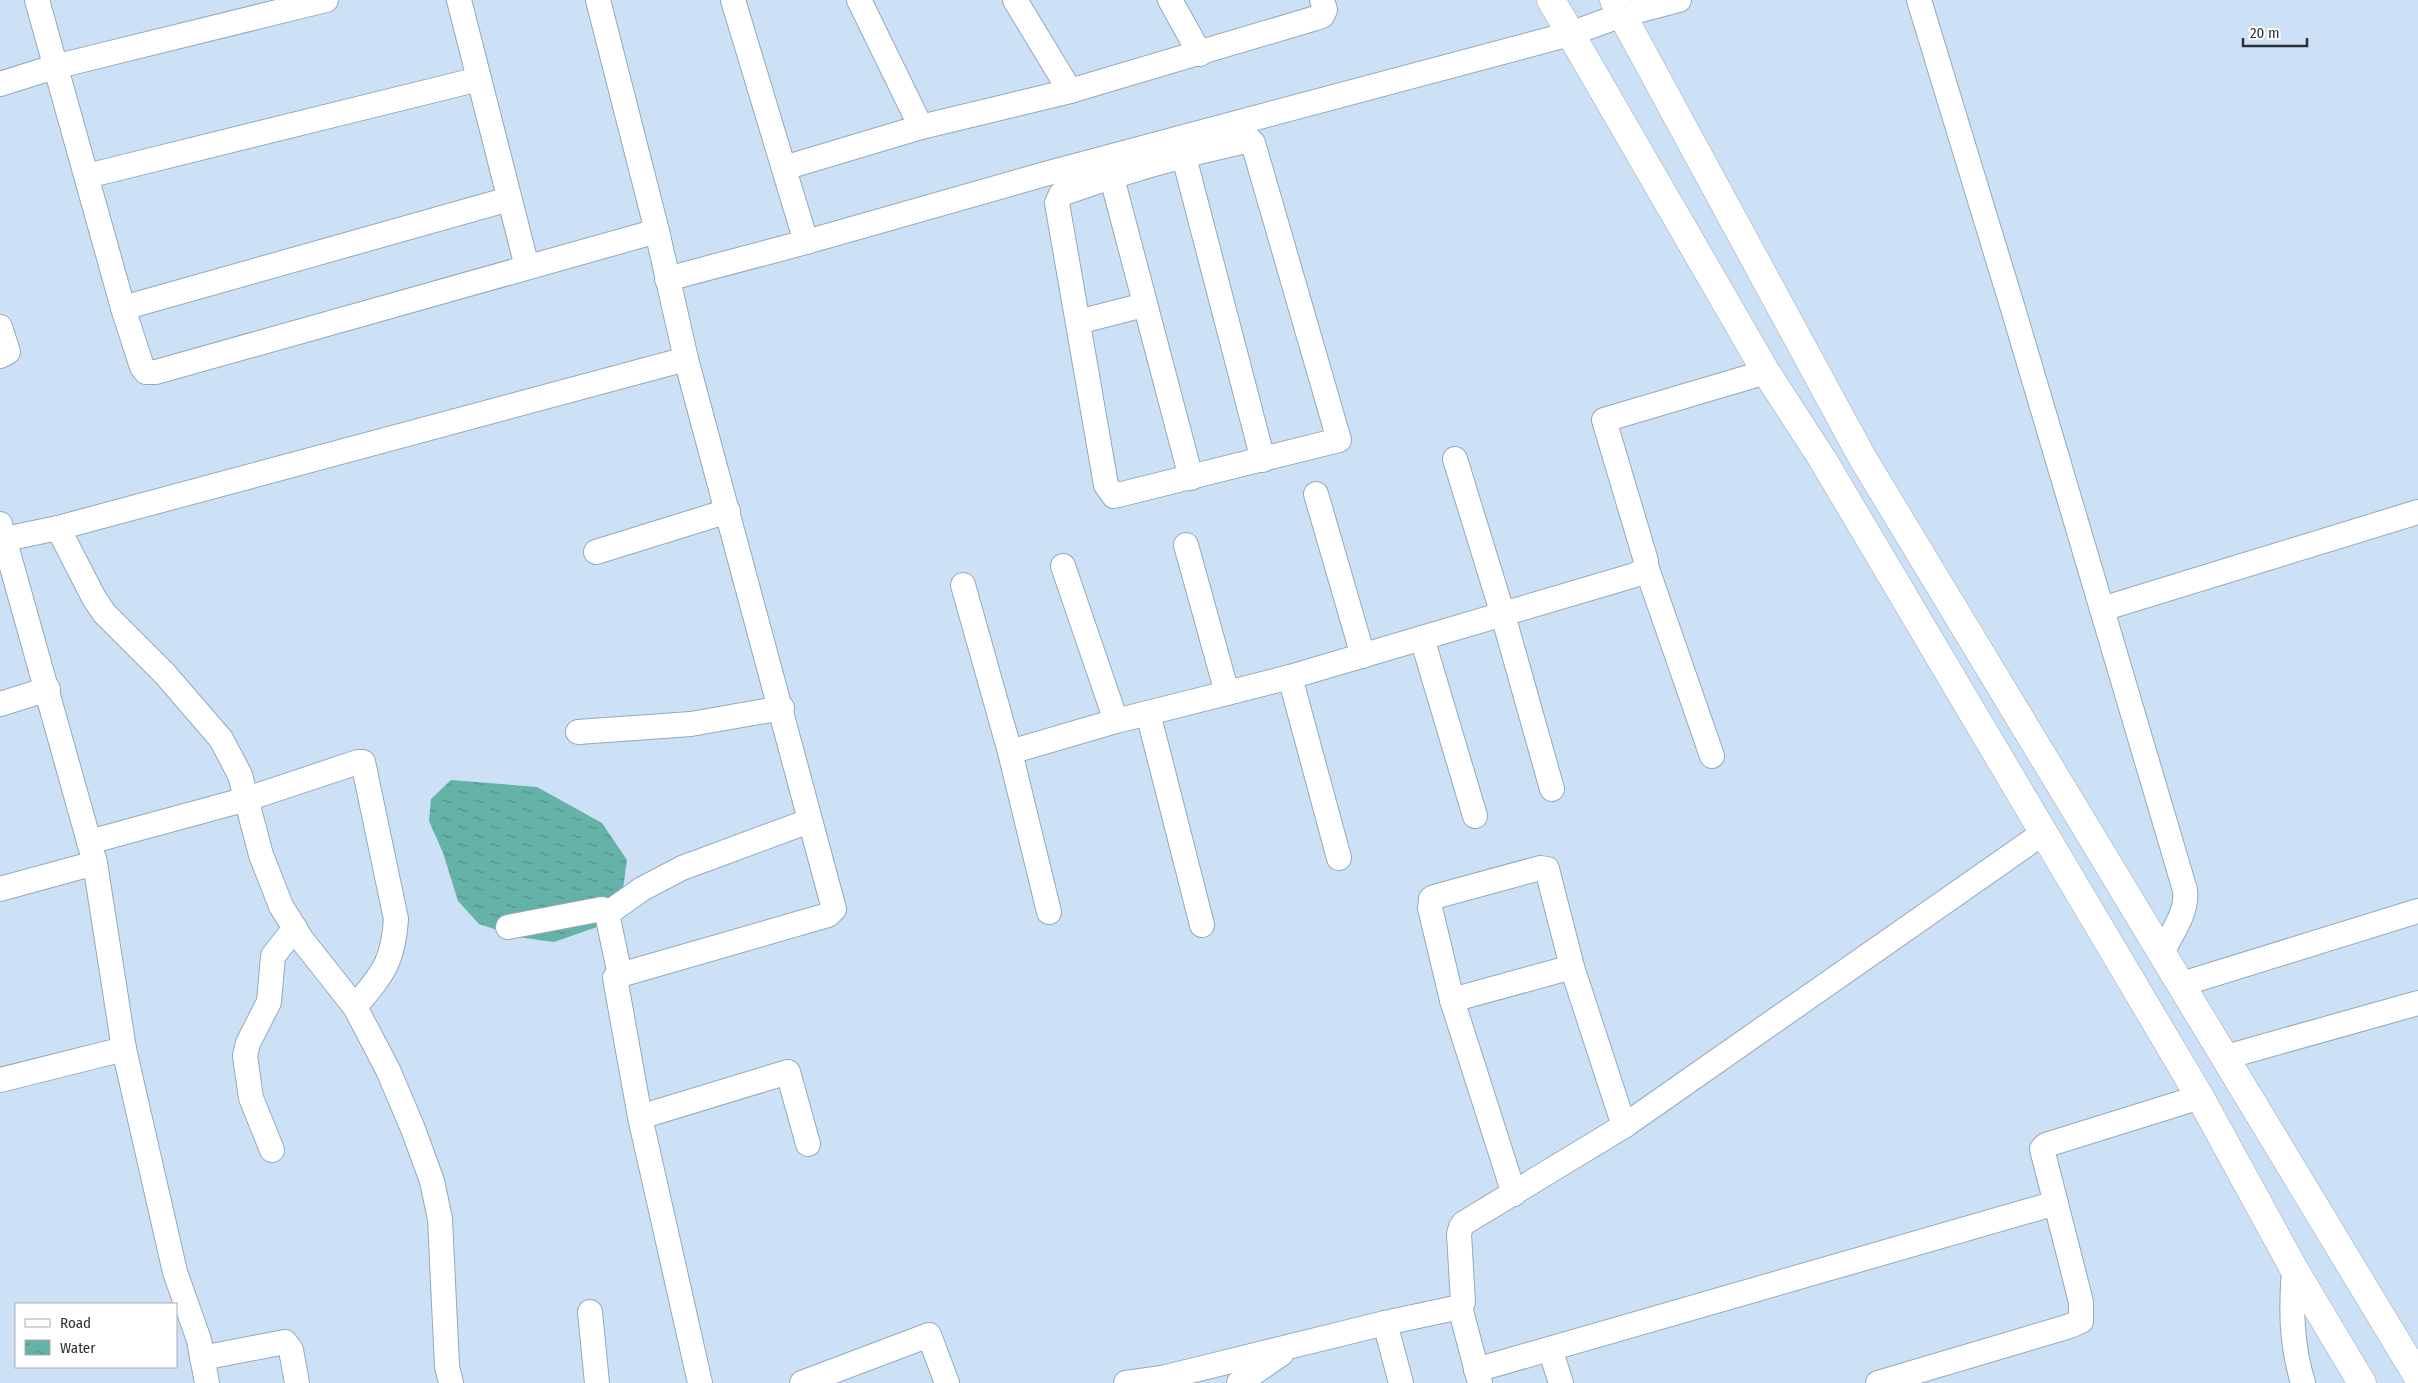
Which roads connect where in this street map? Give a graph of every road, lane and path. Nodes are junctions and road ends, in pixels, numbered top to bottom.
1 (37, 0) edge
2 (326, 0) edge
3 (459, 0) edge
4 (598, 0) edge
5 (733, 0) edge
6 (859, 0) edge
7 (1015, 0) edge
8 (1170, 0) edge
9 (1322, 0) edge
10 (1552, 0) edge
11 (1679, 0) edge
12 (1920, 0) edge
13 (1618, 8) edge
14 (1570, 34) junction
15 (1200, 54) junction
16 (54, 67) junction
17 (479, 79) junction
18 (0, 84) edge
19 (1070, 91) junction
20 (921, 127) junction
21 (1214, 139) junction
22 (1184, 157) junction
23 (784, 168) junction
24 (87, 176) junction
25 (1112, 178) junction
26 (509, 199) junction
27 (657, 231) junction
28 (806, 242) junction
29 (528, 267) junction
30 (667, 279) junction
31 (1144, 304) junction
32 (123, 308) junction
33 (1078, 322) junction
34 (0, 327) edge
35 (0, 356) edge
36 (686, 359) junction
37 (1766, 372) junction
38 (1455, 459) dead end
39 (1263, 460) junction
40 (1191, 478) junction
41 (1316, 494) dead end
42 (728, 512) junction
43 (2418, 512) edge
44 (58, 528) junction
45 (2, 532) edge
46 (1186, 545) dead end
47 (596, 552) dead end
48 (1063, 566) dead end
49 (1646, 566) junction
50 (963, 584) dead end
51 (2102, 609) junction
52 (1503, 615) junction
53 (1422, 638) junction
54 (1363, 656) junction
55 (1290, 677) junction
56 (48, 689) junction
57 (1227, 693) junction
58 (0, 704) edge
59 (782, 708) junction
60 (1148, 713) junction
61 (1116, 721) junction
62 (578, 732) dead end
63 (1010, 752) junction
64 (1712, 756) dead end
65 (1552, 789) dead end
66 (248, 799) junction
67 (1475, 816) dead end
68 (809, 821) junction
69 (2043, 833) junction
70 (92, 852) junction
71 (1339, 858) dead end
72 (0, 889) edge
73 (2418, 911) edge
74 (1049, 912) dead end
75 (607, 914) junction
76 (1202, 925) dead end
77 (508, 927) dead end
78 (294, 928) junction
79 (2162, 953) junction
80 (1572, 968) junction
81 (620, 974) junction
82 (2182, 984) junction
83 (1452, 1000) junction
84 (2418, 1003) edge
85 (355, 1008) junction
86 (124, 1049) junction
87 (2226, 1058) junction
88 (0, 1080) edge
89 (2200, 1097) junction
90 (640, 1117) junction
91 (1624, 1126) junction
92 (808, 1144) dead end
93 (272, 1150) dead end
94 (1514, 1194) junction
95 (2056, 1202) junction
96 (2294, 1269) junction
97 (1460, 1307) junction
98 (590, 1312) dead end
99 (1386, 1323) junction
100 (1295, 1345) junction
101 (1550, 1349) junction
102 (202, 1358) junction
103 (1478, 1376) edge
104 (2418, 1377) edge
105 (1158, 1381) edge
106 (207, 1383) edge
107 (297, 1383) edge
108 (451, 1383) edge
109 (597, 1383) edge
110 (700, 1383) edge
111 (802, 1383) edge
112 (947, 1383) edge
113 (1126, 1383) edge
114 (1239, 1383) edge
115 (1401, 1383) edge
116 (1561, 1383) edge
117 (1878, 1383) edge
118 (2303, 1383) edge
119 (2362, 1383) edge

1 - 16 street
2 - 16 street
3 - 17 street
4 - 27 street
5 - 23 street
6 - 20 street
7 - 19 street
8 - 15 street
9 - 15 street
10 - 14 main road
11 - 13 street
12 - 51 street
13 - 14 street
13 - 79 main road
14 - 21 street
14 - 37 main road
15 - 19 street
16 - 18 street
16 - 24 street
17 - 24 street
17 - 26 street
19 - 20 street
20 - 23 street
21 - 22 street
21 - 28 street
21 - 39 street
22 - 25 street
22 - 39 street
23 - 28 street
24 - 32 street
25 - 31 street
25 - 33 street
26 - 29 street
26 - 32 street
27 - 29 street
27 - 30 street
28 - 30 street
29 - 32 street
30 - 36 street
31 - 33 street
31 - 40 street
33 - 40 street
34 - 35 street
36 - 42 street
36 - 44 street
37 - 49 street
37 - 69 main road
38 - 52 street
39 - 40 street
41 - 54 street
42 - 47 street
42 - 59 street
43 - 51 street
44 - 45 street
44 - 66 street
45 - 56 street
46 - 57 street
48 - 61 street
49 - 52 street
49 - 64 street
50 - 63 street
51 - 79 street
52 - 53 street
52 - 65 street
53 - 54 street
53 - 67 street
54 - 55 street
55 - 57 street
55 - 71 street
56 - 58 street
56 - 70 street
57 - 60 street
59 - 62 street
59 - 68 street
60 - 61 street
60 - 76 street
61 - 63 street
63 - 74 street
66 - 70 street
66 - 78 street
66 - 85 street
68 - 75 street
68 - 81 street
69 - 89 main road
69 - 91 street
70 - 72 street
70 - 86 street
73 - 82 street
75 - 77 street
75 - 81 street
78 - 85 street
78 - 93 street
79 - 82 main road
80 - 83 street
80 - 83 street
80 - 91 street
81 - 90 street
82 - 87 main road
83 - 94 street
84 - 87 street
85 - 108 street
86 - 88 street
86 - 102 street
87 - 104 main road
89 - 95 street
89 - 96 main road
90 - 92 street
90 - 110 street
91 - 94 street
94 - 97 street
95 - 101 street
95 - 117 street
96 - 118 street
96 - 119 main road
97 - 99 street
97 - 103 street
98 - 109 street
99 - 100 street
99 - 115 street
100 - 105 street
100 - 114 street
101 - 103 street
101 - 116 street
102 - 106 street
102 - 107 street
105 - 113 street
111 - 112 street

